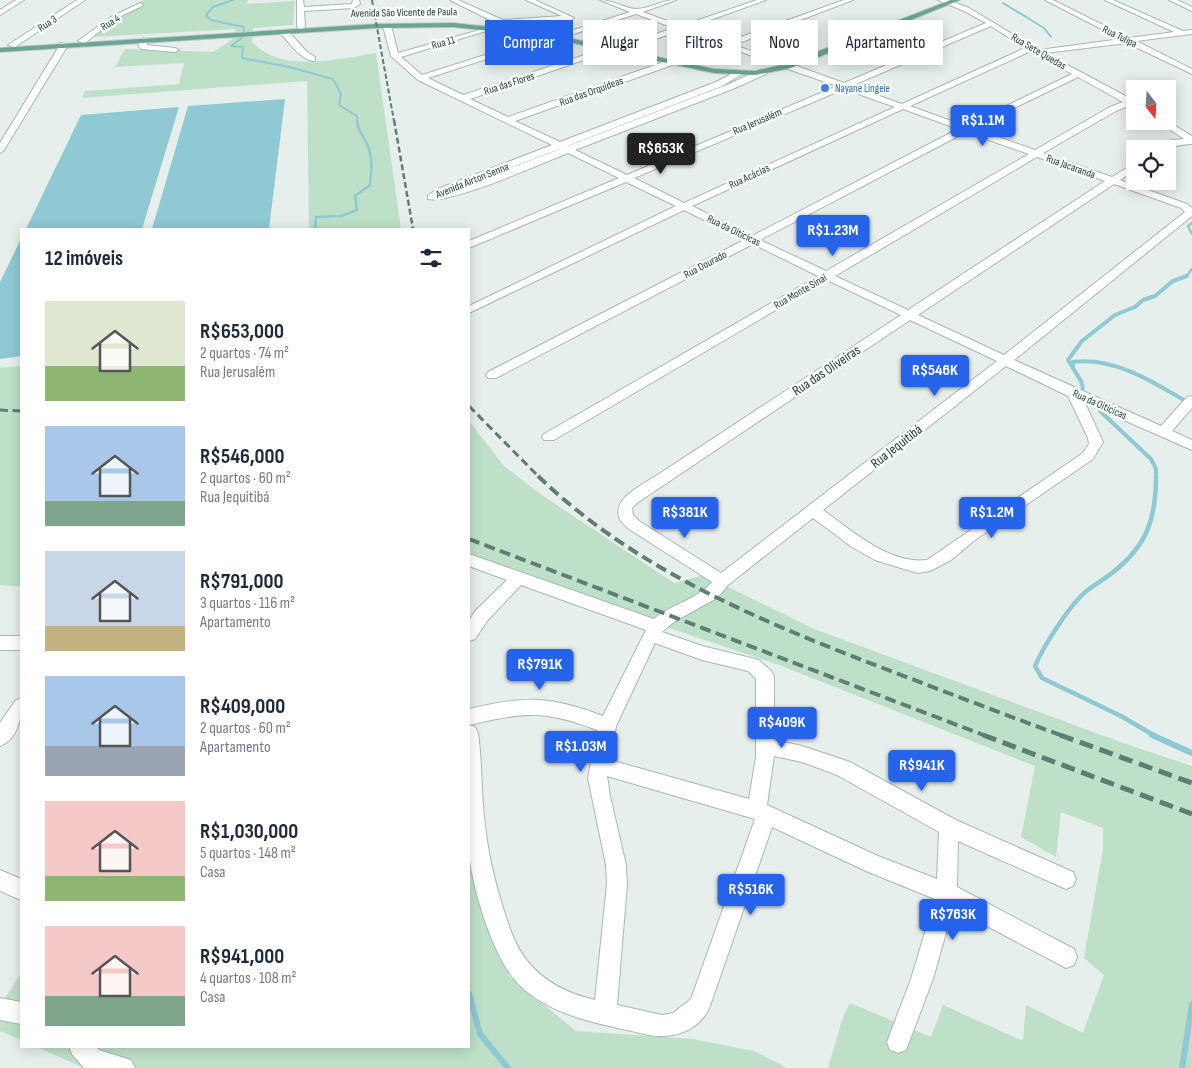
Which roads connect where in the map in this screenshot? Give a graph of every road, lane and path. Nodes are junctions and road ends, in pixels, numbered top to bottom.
1 (21, 0) edge
2 (82, 0) edge
3 (300, 0) edge
4 (356, 0) edge
5 (453, 0) edge
6 (529, 0) edge
7 (603, 0) edge
8 (673, 0) edge
9 (763, 0) edge
10 (850, 0) edge
11 (941, 0) edge
12 (1048, 0) edge
13 (1108, 0) edge
14 (1172, 0) edge
15 (954, 1) edge
16 (140, 5) dead end
17 (300, 9) junction
18 (1192, 9) edge
19 (923, 10) junction
20 (0, 13) edge
21 (635, 13) junction
22 (571, 18) junction
23 (495, 20) edge
24 (548, 20) edge
25 (613, 20) edge
26 (702, 20) edge
27 (485, 23) edge
28 (583, 23) edge
29 (992, 23) junction
30 (667, 24) edge
31 (387, 26) junction
32 (301, 27) junction
33 (485, 27) edge
34 (485, 30) edge
35 (255, 32) junction
36 (284, 32) junction
37 (1192, 32) edge
38 (1182, 33) junction
39 (167, 37) junction
40 (1192, 38) edge
41 (741, 39) edge
42 (146, 40) junction
43 (1127, 40) junction
44 (82, 41) junction
45 (64, 45) junction
46 (12, 46) junction
47 (0, 48) edge
48 (818, 48) edge
49 (175, 50) dead end
50 (1034, 50) junction
51 (395, 56) junction
52 (485, 58) edge
53 (312, 59) dead end
54 (583, 59) edge
55 (667, 64) edge
56 (686, 65) edge
57 (710, 65) edge
58 (769, 65) edge
59 (788, 66) junction
60 (742, 71) junction
61 (763, 72) junction
62 (1192, 72) edge
63 (1079, 74) junction
64 (422, 78) junction
65 (843, 84) junction
66 (463, 98) junction
67 (1126, 101) edge
68 (902, 106) junction
69 (1126, 106) edge
70 (657, 111) junction
71 (509, 120) junction
72 (968, 128) junction
73 (1175, 130) edge
74 (1192, 141) edge
75 (1176, 142) edge
76 (1, 147) edge
77 (564, 147) junction
78 (1036, 154) junction
79 (1126, 172) edge
80 (626, 177) junction
81 (1113, 181) junction
82 (685, 206) junction
83 (1184, 206) joint
84 (753, 239) junction
85 (470, 244) edge
86 (827, 276) junction
87 (470, 310) edge
88 (910, 314) junction
89 (1006, 360) junction
90 (492, 375) dead end
91 (1073, 393) junction
92 (1192, 400) edge
93 (1164, 432) junction
94 (549, 437) dead end
95 (1192, 445) edge
96 (812, 510) junction
97 (470, 560) edge
98 (518, 578) junction
99 (716, 587) junction
100 (654, 631) junction
101 (470, 632) edge
102 (0, 643) edge
103 (20, 643) edge
104 (20, 708) edge
105 (470, 717) edge
106 (607, 726) junction
107 (0, 738) edge
108 (470, 740) edge
109 (765, 746) junction
110 (599, 765) junction
111 (761, 812) junction
112 (950, 827) junction
113 (1066, 879) dead end
114 (0, 880) edge
115 (20, 890) edge
116 (947, 892) junction
117 (1066, 957) dead end
118 (0, 1008) edge
119 (20, 1013) edge
120 (606, 1013) junction
121 (898, 1042) dead end
122 (82, 1048) edge
123 (123, 1068) edge

1 - 20 street
2 - 46 street, Rua 3
3 - 17 street
4 - 17 street
5 - 23 street
6 - 22 street
7 - 21 street
8 - 21 street
9 - 26 street
10 - 41 street
11 - 15 street, Rua Sete Quedas
11 - 19 main road, Avenida Airton Senna
12 - 43 street, Rua Tulipa
13 - 38 street
14 - 18 street
15 - 19 main road, Avenida Airton Senna
15 - 29 street, Rua Sete Quedas
16 - 44 street, Rua 4
17 - 32 street
19 - 48 main road, Avenida Airton Senna
19 - 59 main road, Avenida Airton Senna
21 - 25 street
21 - 30 street
22 - 24 street
22 - 28 street
27 - 32 main road, Avenida São Vicente de Paula
29 - 50 street, Rua Sete Quedas
29 - 65 street, Rua Jerusalém
31 - 33 main road, Avenida São Vicente de Paula
31 - 36 main road, Avenida São Vicente de Paula
31 - 51 street
32 - 35 main road, Avenida São Vicente de Paula
34 - 51 street, Rua 11
35 - 36 main road, Avenida São Vicente de Paula
35 - 39 main road, Avenida São Vicente de Paula
36 - 53 street
37 - 38 street, Rua Acácias
38 - 40 street
38 - 43 street, Rua Acácias
39 - 42 main road, Avenida São Vicente de Paula
39 - 44 main road, Avenida São Vicente de Paula
42 - 45 main road, Avenida São Vicente de Paula
42 - 49 street
43 - 50 street, Rua Acácias
43 - 62 street, Rua Tulipa
44 - 46 main road, Avenida São Vicente de Paula
45 - 47 main road, Avenida São Vicente de Paula
45 - 76 street
46 - 47 main road, Avenida São Vicente de Paula
50 - 63 street, Rua Sete Quedas
50 - 68 street, Rua Acácias
51 - 64 street, Rua da Oiticicas
52 - 64 street
54 - 66 street, Rua das Flores
55 - 71 street, Rua das Orquídeas
56 - 60 main road, Avenida São Vicente de Paula
57 - 60 main road, Avenida São Vicente de Paula
58 - 60 main road, Avenida Airton Senna
59 - 61 main road, Avenida Airton Senna
59 - 65 street, Rua Jacaranda
60 - 61 main road, Avenida Airton Senna
60 - 70 street, Avenida Airton Senna
61 - 70 street, Avenida Airton Senna
63 - 67 street, Rua Sete Quedas
63 - 72 street, Rua Dourado
64 - 66 street, Rua da Oiticicas
65 - 68 street, Rua Jacaranda
65 - 80 street, Rua Jerusalém
66 - 71 street, Rua da Oiticicas
68 - 72 street, Rua Jacaranda
68 - 82 street, Rua Acácias
69 - 78 street, Rua Monte Sinai
70 - 77 street, Avenida Airton Senna
71 - 77 street, Rua da Oiticicas
72 - 78 street, Rua Jacaranda
72 - 84 street, Rua Dourado
73 - 74 street
74 - 75 street
77 - 77 street, Avenida Airton Senna
77 - 80 street, Rua da Oiticicas
78 - 81 street, Rua Jacaranda
78 - 86 street, Rua Monte Sinai
79 - 81 street, Rua das Oliveiras
80 - 82 street, Rua da Oiticicas
80 - 85 street, Rua Jerusalém
81 - 83 street, Rua Jacaranda
81 - 88 street, Rua das Oliveiras
82 - 84 street, Rua da Oiticicas
82 - 87 street, Rua Acácias
83 - 89 street, Rua Jequitibá
84 - 86 street, Rua da Oiticicas
84 - 90 street, Rua Dourado
86 - 88 street, Rua da Oiticicas
86 - 94 street, Rua Monte Sinai
88 - 89 street, Rua da Oiticicas
88 - 99 street, Rua das Oliveiras
89 - 91 street, Rua da Oiticicas
89 - 96 street, Rua Jequitibá
91 - 93 street, Rua da Oiticicas
91 - 96 street
92 - 93 street
93 - 95 street, Rua da Oiticicas
96 - 99 street, Rua Jequitibá
97 - 98 street
98 - 100 street
98 - 101 street
99 - 100 street, Rua Jequitibá
100 - 106 street
100 - 109 street
102 - 103 street
104 - 107 street
105 - 106 street
106 - 110 street
108 - 120 street
109 - 111 street
109 - 112 street
110 - 111 street
110 - 120 street
111 - 116 street
111 - 120 street
112 - 113 street
112 - 116 street
114 - 115 street
116 - 117 street
116 - 121 street
118 - 119 street
122 - 123 street

